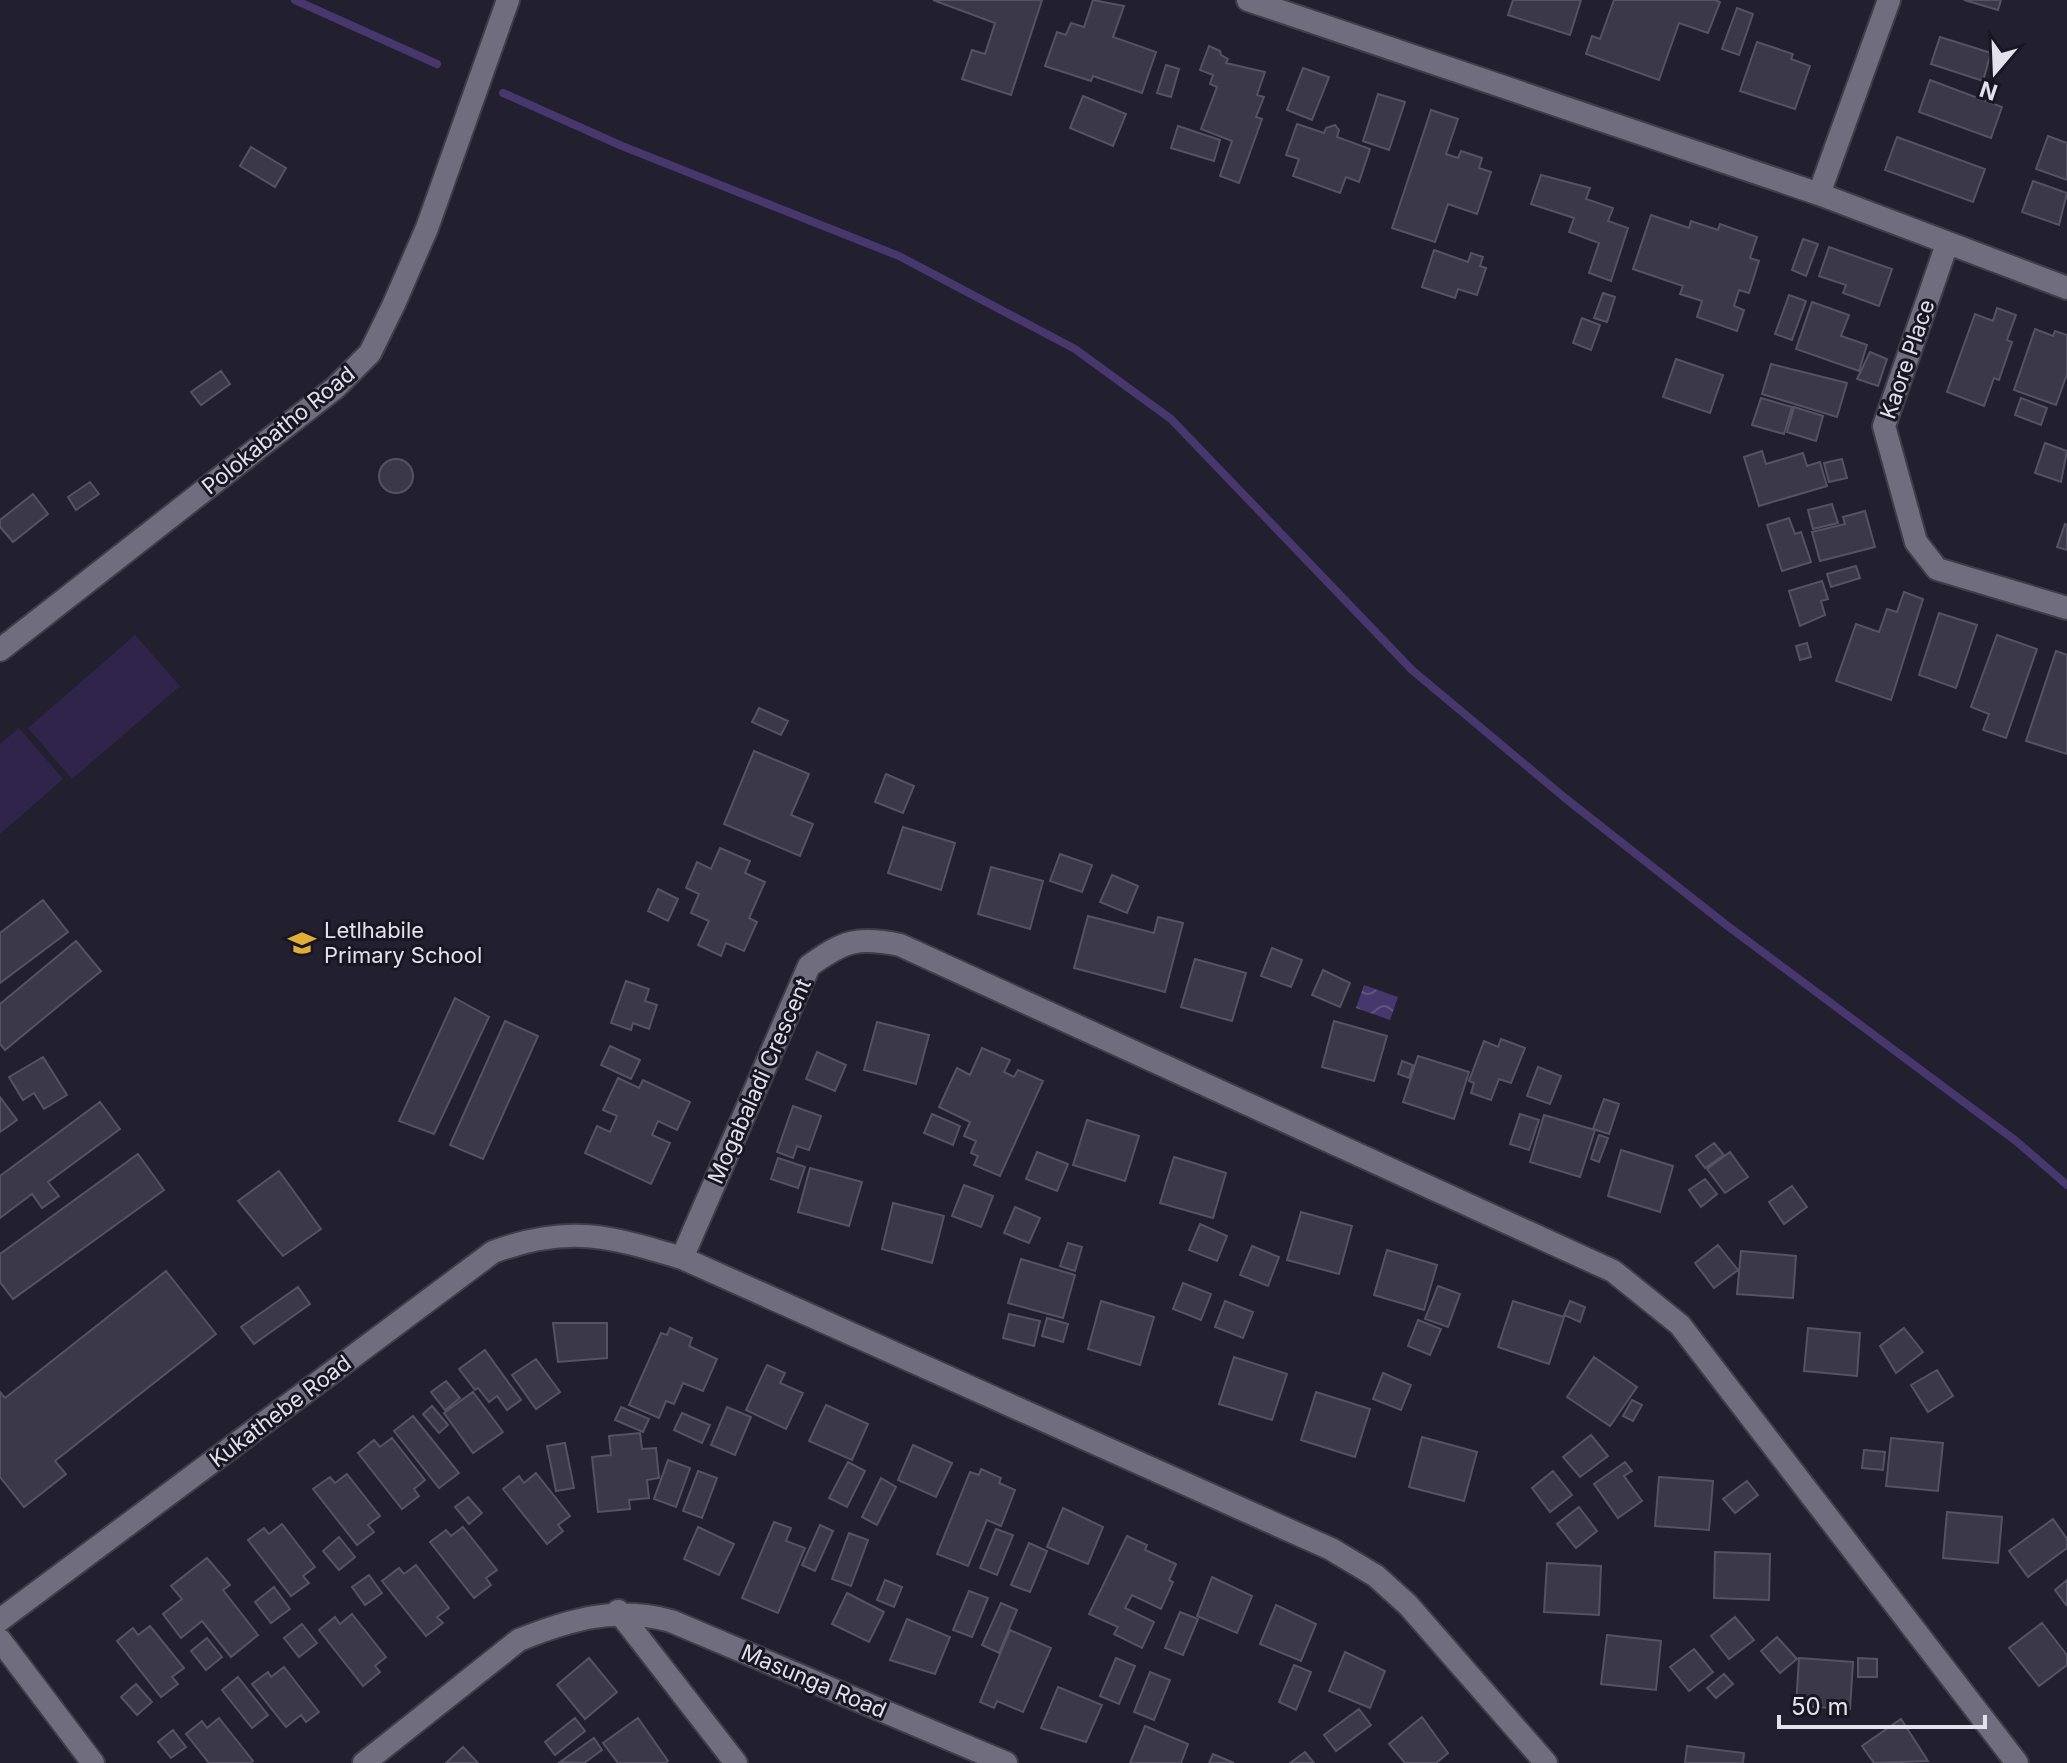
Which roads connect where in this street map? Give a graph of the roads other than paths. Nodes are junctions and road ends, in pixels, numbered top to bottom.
1 (508, 0) edge
2 (1248, 0) edge
3 (1889, 0) edge
4 (1819, 194) junction
5 (1947, 244) junction
6 (2067, 288) edge
7 (2067, 608) edge
8 (0, 650) edge
9 (682, 1258) junction
10 (618, 1611) junction
11 (0, 1620) edge
12 (0, 1640) edge
13 (85, 1760) edge
14 (1540, 1761) edge
15 (364, 1763) edge
16 (736, 1763) edge
17 (1006, 1763) edge
18 (2017, 1763) edge

1 - 8 street, Polokabatho Road
2 - 4 street
3 - 4 street
4 - 5 street
5 - 6 street
5 - 7 street, Kaore Place
9 - 11 street, Kukathebe Road
9 - 14 street, Kukathebe Road
9 - 18 street, Mogabaladi Crescent
10 - 15 street
10 - 16 street
10 - 17 street, Masunga Road
12 - 13 street

